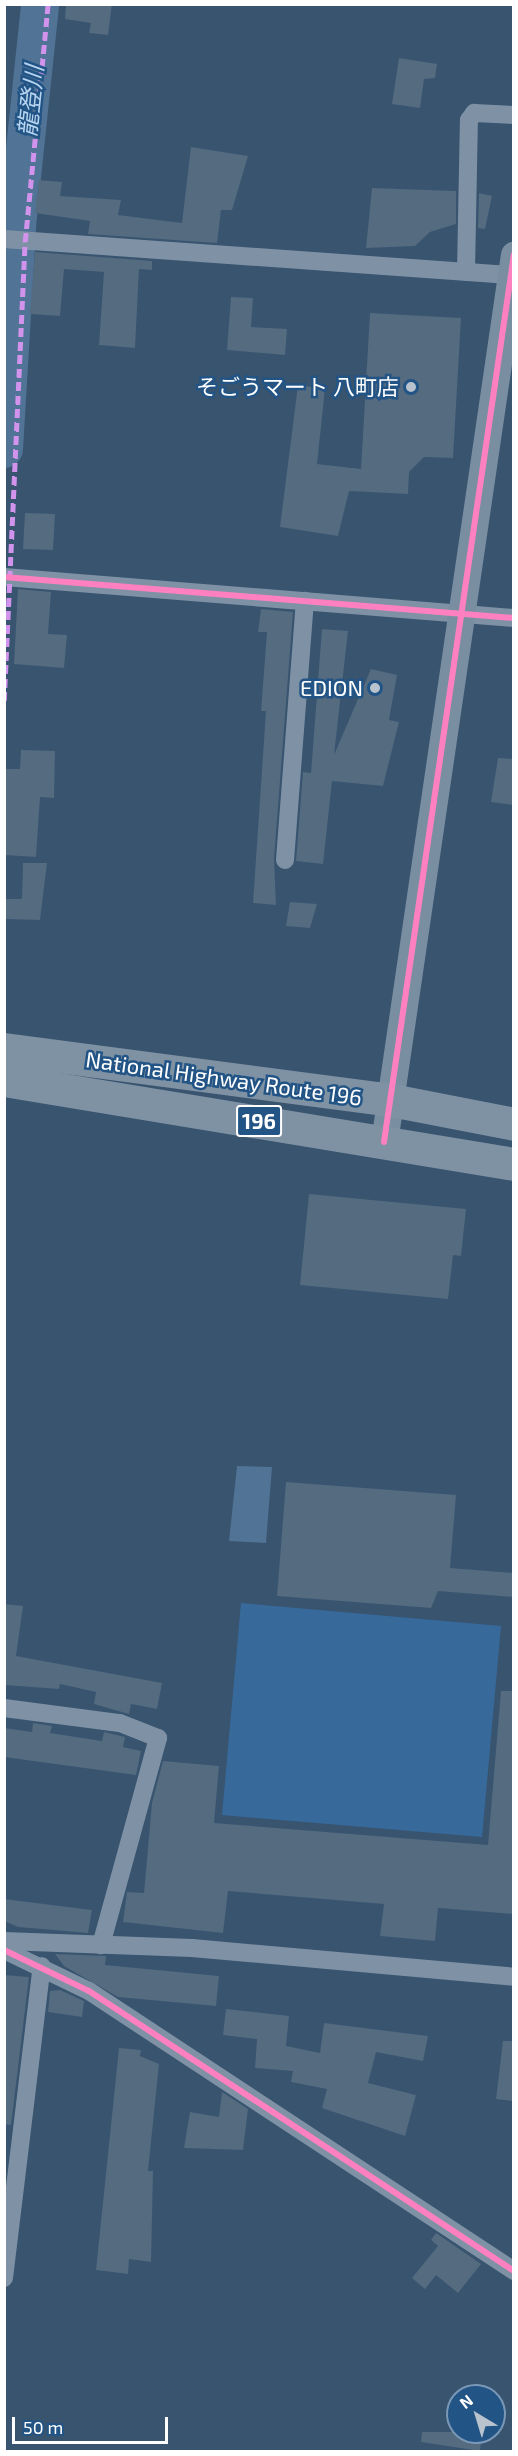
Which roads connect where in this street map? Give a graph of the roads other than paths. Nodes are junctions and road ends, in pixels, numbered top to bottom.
1 (513, 115) edge
2 (4, 239) edge
3 (512, 265) edge
4 (466, 272) junction
5 (4, 577) edge
6 (305, 601) junction
7 (462, 613) junction
8 (513, 618) edge
9 (285, 860) dead end
10 (4, 1049) edge
11 (4, 1080) edge
12 (391, 1100) junction
13 (513, 1124) edge
14 (384, 1142) junction
15 (513, 1164) edge
16 (4, 1708) edge
17 (4, 1941) edge
18 (100, 1945) junction
19 (4, 1950) edge
20 (42, 1966) junction
21 (513, 1977) edge
22 (513, 2271) edge
23 (5, 2272) edge
24 (4, 2277) edge

1 - 4 street
2 - 4 street
3 - 4 street
3 - 7 street
5 - 6 street
6 - 7 street
6 - 9 street
7 - 8 street
7 - 12 street
10 - 12 highway, National Highway Route 196 / 196
11 - 14 highway, National Highway Route 196 / 196
12 - 13 highway, National Highway Route 196 / 196
12 - 14 street
14 - 15 highway, National Highway Route 196 / 196
16 - 18 street
17 - 18 street
18 - 21 street
19 - 20 street
20 - 22 street
20 - 23 street
23 - 24 street

